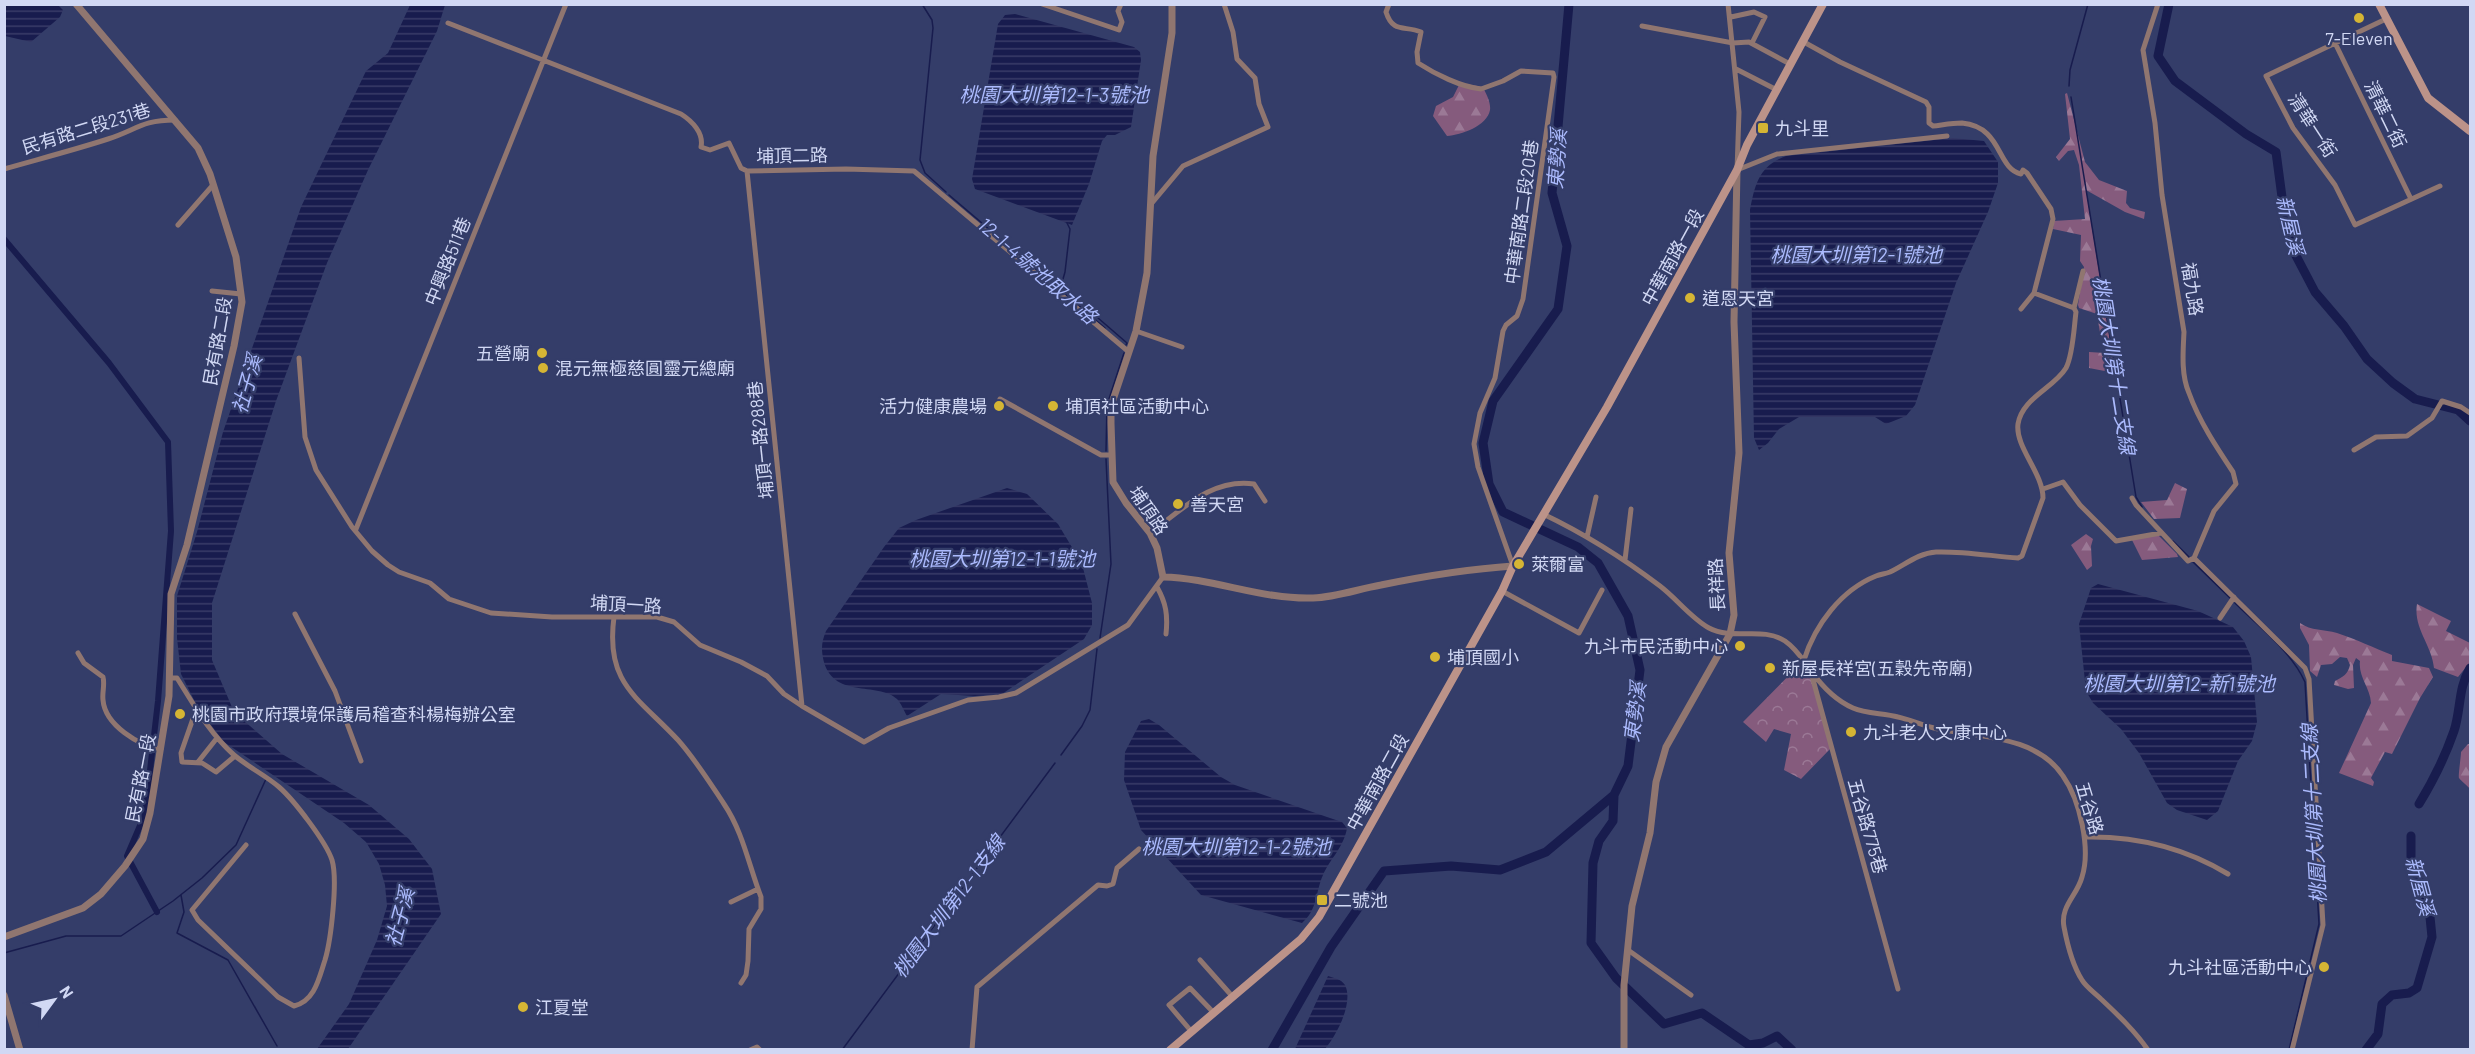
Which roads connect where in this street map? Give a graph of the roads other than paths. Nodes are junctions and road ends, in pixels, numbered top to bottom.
1 (76, 4) edge
2 (566, 4) edge
3 (1042, 4) edge
4 (1121, 4) edge
5 (1172, 4) edge
6 (1224, 4) edge
7 (1389, 4) edge
8 (1728, 4) edge
9 (1823, 4) edge
10 (2158, 4) edge
11 (2379, 4) edge
12 (1731, 17) junction
13 (2386, 19) junction
14 (448, 23) dead end
15 (1642, 26) dead end
16 (1802, 41) junction
17 (1733, 43) junction
18 (1752, 43) junction
19 (2335, 43) junction
20 (544, 59) junction
21 (1790, 64) junction
22 (1736, 69) junction
23 (1777, 90) junction
24 (176, 120) junction
25 (2470, 131) edge
26 (1947, 136) dead end
27 (4, 169) edge
28 (1737, 170) junction
29 (747, 171) junction
30 (213, 185) junction
31 (2440, 186) dead end
32 (2411, 199) junction
33 (1152, 203) junction
34 (178, 225) dead end
35 (2083, 271) dead end
36 (212, 291) dead end
37 (2034, 293) junction
38 (241, 294) junction
39 (2074, 308) junction
40 (2021, 309) dead end
41 (1136, 331) junction
42 (1182, 347) dead end
43 (1129, 352) junction
44 (299, 358) dead end
45 (1000, 399) dead end
46 (2470, 413) edge
47 (2354, 450) dead end
48 (1111, 455) junction
49 (2043, 489) junction
50 (1596, 497) dead end
51 (2132, 498) dead end
52 (1265, 501) dead end
53 (1631, 509) dead end
54 (1541, 517) junction
55 (356, 529) junction
56 (1150, 533) junction
57 (2161, 533) junction
58 (1587, 537) junction
59 (1524, 549) joint
60 (2194, 558) junction
61 (1625, 560) junction
62 (1513, 566) junction
63 (1163, 577) junction
64 (1157, 587) junction
65 (1602, 590) dead end
66 (1502, 591) junction
67 (2234, 597) junction
68 (295, 614) dead end
69 (614, 617) junction
70 (2220, 618) dead end
71 (1166, 634) dead end
72 (1730, 634) junction
73 (78, 653) dead end
74 (1804, 660) junction
75 (1811, 672) junction
76 (170, 678) junction
77 (802, 706) junction
78 (196, 710) junction
79 (165, 728) joint
80 (217, 738) junction
81 (156, 748) junction
82 (235, 756) junction
83 (361, 761) dead end
84 (198, 762) junction
85 (2085, 837) junction
86 (246, 845) dead end
87 (1138, 849) dead end
88 (2228, 874) dead end
89 (758, 889) junction
90 (731, 902) dead end
91 (4, 936) edge
92 (1628, 950) junction
93 (1200, 960) dead end
94 (741, 983) dead end
95 (1898, 989) dead end
96 (4, 995) edge
97 (1691, 995) dead end
98 (1232, 996) junction
99 (1213, 1012) junction
100 (1191, 1031) junction
101 (20, 1050) edge
102 (750, 1050) edge
103 (760, 1050) edge
104 (972, 1050) edge
105 (1170, 1050) edge
106 (1624, 1050) edge
107 (2148, 1050) edge
108 (2292, 1050) edge

1 - 24 street, 民有路二段
2 - 20 street, 中興路511巷
3 - 4 street
5 - 33 street, 埔頂路
6 - 33 street
7 - 62 street, 中華南路二段20巷
8 - 12 street
9 - 16 main road, 中華南路一段
10 - 60 street, 福九路
11 - 13 main road
12 - 17 street
12 - 18 street
13 - 19 street, 清華一街
13 - 25 main road
14 - 20 street, 埔頂二路
15 - 17 street
16 - 21 main road, 中華南路一段
16 - 37 street
17 - 18 street
17 - 22 street
18 - 21 street
19 - 32 street, 清華二街
19 - 32 street, 清華一街
20 - 29 street, 埔頂二路
20 - 55 street, 中興路511巷
21 - 23 main road, 中華南路一段
22 - 23 street
22 - 28 street
23 - 28 main road, 中華南路一段
24 - 27 street, 民有路二段231巷
24 - 30 street, 民有路二段
26 - 28 street
28 - 54 main road, 中華南路一段
28 - 72 street, 長祥路
29 - 43 street, 埔頂二路
29 - 77 street, 埔頂一路288巷
30 - 34 street
30 - 38 street, 民有路二段
31 - 32 street, 清華一街
33 - 41 street, 埔頂路
35 - 39 street
36 - 38 street
37 - 39 street
37 - 40 street
38 - 76 street, 民有路二段
39 - 49 street
41 - 42 street
41 - 43 street, 埔頂路
43 - 48 street, 埔頂路
44 - 55 street, 埔頂一路
45 - 48 street
46 - 47 street
48 - 56 street, 埔頂路
49 - 57 street
49 - 74 street
50 - 58 street
51 - 57 street
52 - 56 street
53 - 61 street
54 - 58 street
54 - 59 main road, 中華南路一段
55 - 69 street, 埔頂一路
56 - 63 street, 埔頂路
57 - 60 street
58 - 61 street
59 - 62 main road, 中華南路二段
60 - 67 street
61 - 72 street
62 - 63 street
62 - 66 main road, 中華南路二段
63 - 64 street, 埔頂一路
64 - 71 street
64 - 77 street, 埔頂一路
65 - 66 street
66 - 98 main road, 中華南路二段
67 - 70 street
67 - 108 street
68 - 83 street
69 - 77 street, 埔頂一路
69 - 89 street
72 - 74 street, 五谷路
72 - 92 street, 長祥路
73 - 81 street
74 - 75 street, 五谷路
75 - 85 street, 五谷路
75 - 95 street, 五谷路775巷
76 - 78 street
76 - 79 street, 民有路二段
78 - 80 street
78 - 84 street
79 - 81 street, 民有路一段
80 - 82 street
80 - 84 street
81 - 91 street, 民有路一段
82 - 84 street
82 - 86 street
85 - 88 street
85 - 107 street, 五谷路
87 - 104 street
89 - 90 street
89 - 94 street
92 - 97 street
92 - 106 street, 長祥路
93 - 98 street
96 - 101 street
98 - 99 main road, 中華南路二段
99 - 100 main road, 中華南路二段
99 - 100 street
100 - 105 main road, 中華南路二段
102 - 103 street

